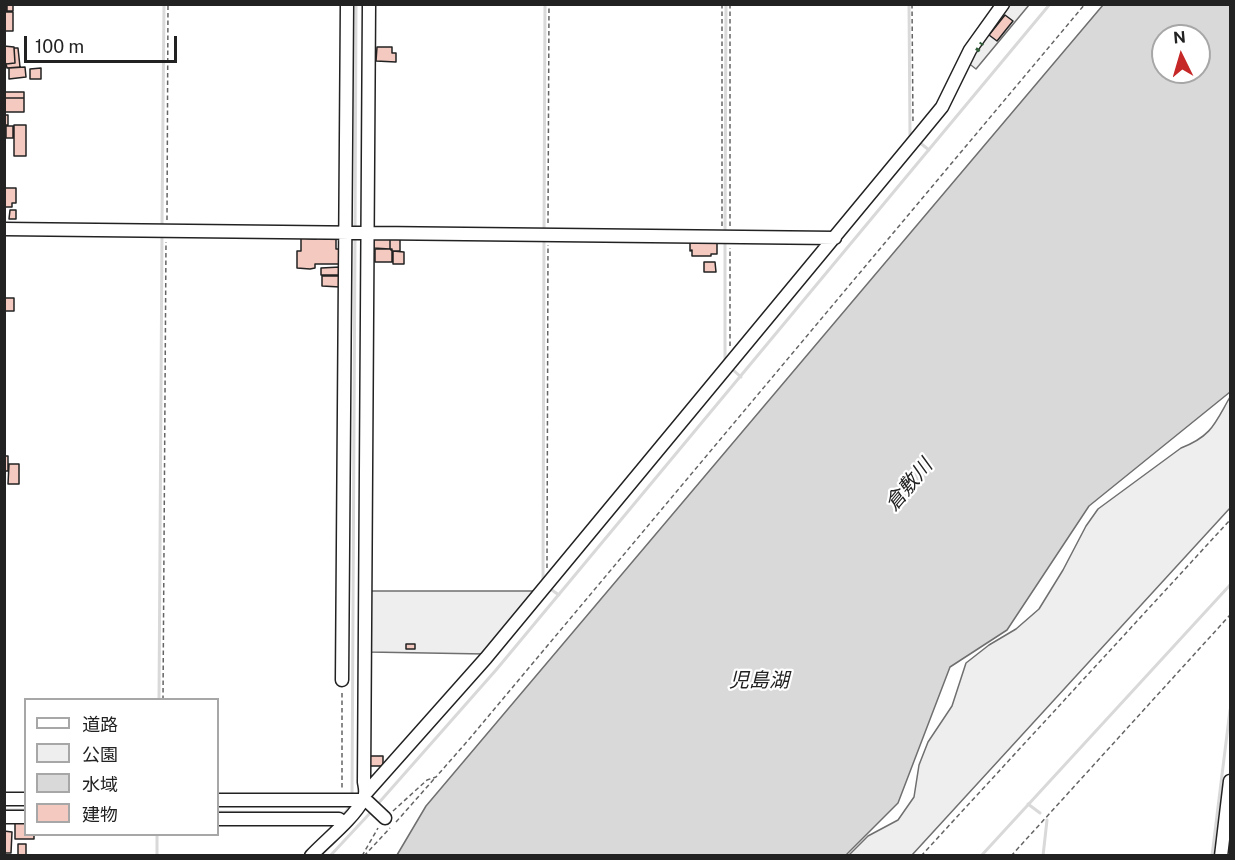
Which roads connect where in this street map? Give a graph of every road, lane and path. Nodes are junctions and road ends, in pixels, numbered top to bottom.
1 (168, 4) edge
2 (347, 4) edge
3 (369, 4) edge
4 (549, 4) edge
5 (722, 4) edge
6 (730, 4) edge
7 (912, 4) edge
8 (1003, 4) edge
9 (1085, 4) edge
10 (919, 135) junction
11 (4, 229) edge
12 (166, 231) junction
13 (356, 232) junction
14 (548, 234) junction
15 (726, 237) junction
16 (835, 238) junction
17 (731, 363) junction
18 (1230, 519) edge
19 (551, 581) junction
20 (1230, 615) edge
21 (342, 680) joint
22 (163, 698) edge
23 (436, 777) junction
24 (1230, 781) edge
25 (4, 799) edge
26 (24, 799) edge
27 (219, 800) edge
28 (354, 805) junction
29 (383, 815) junction
30 (4, 817) edge
31 (24, 817) edge
32 (219, 819) edge
33 (311, 855) edge
34 (363, 855) edge
35 (921, 855) edge
36 (1011, 855) edge
37 (1221, 855) edge

1 - 12 path
2 - 13 street
3 - 13 street
4 - 14 path
5 - 15 path
6 - 15 path
7 - 10 path
8 - 10 street
9 - 23 path
10 - 16 street
11 - 12 street
12 - 13 street
12 - 22 path
13 - 14 street
13 - 21 street
13 - 28 street
14 - 15 street
14 - 19 path
15 - 16 street
15 - 17 path
16 - 17 street
17 - 19 street
18 - 35 path
19 - 28 street
20 - 36 path
21 - 28 path
23 - 29 path
23 - 34 path
24 - 37 street
25 - 26 street
27 - 28 street
28 - 29 street
28 - 32 street
28 - 33 street
29 - 34 path
30 - 31 street

